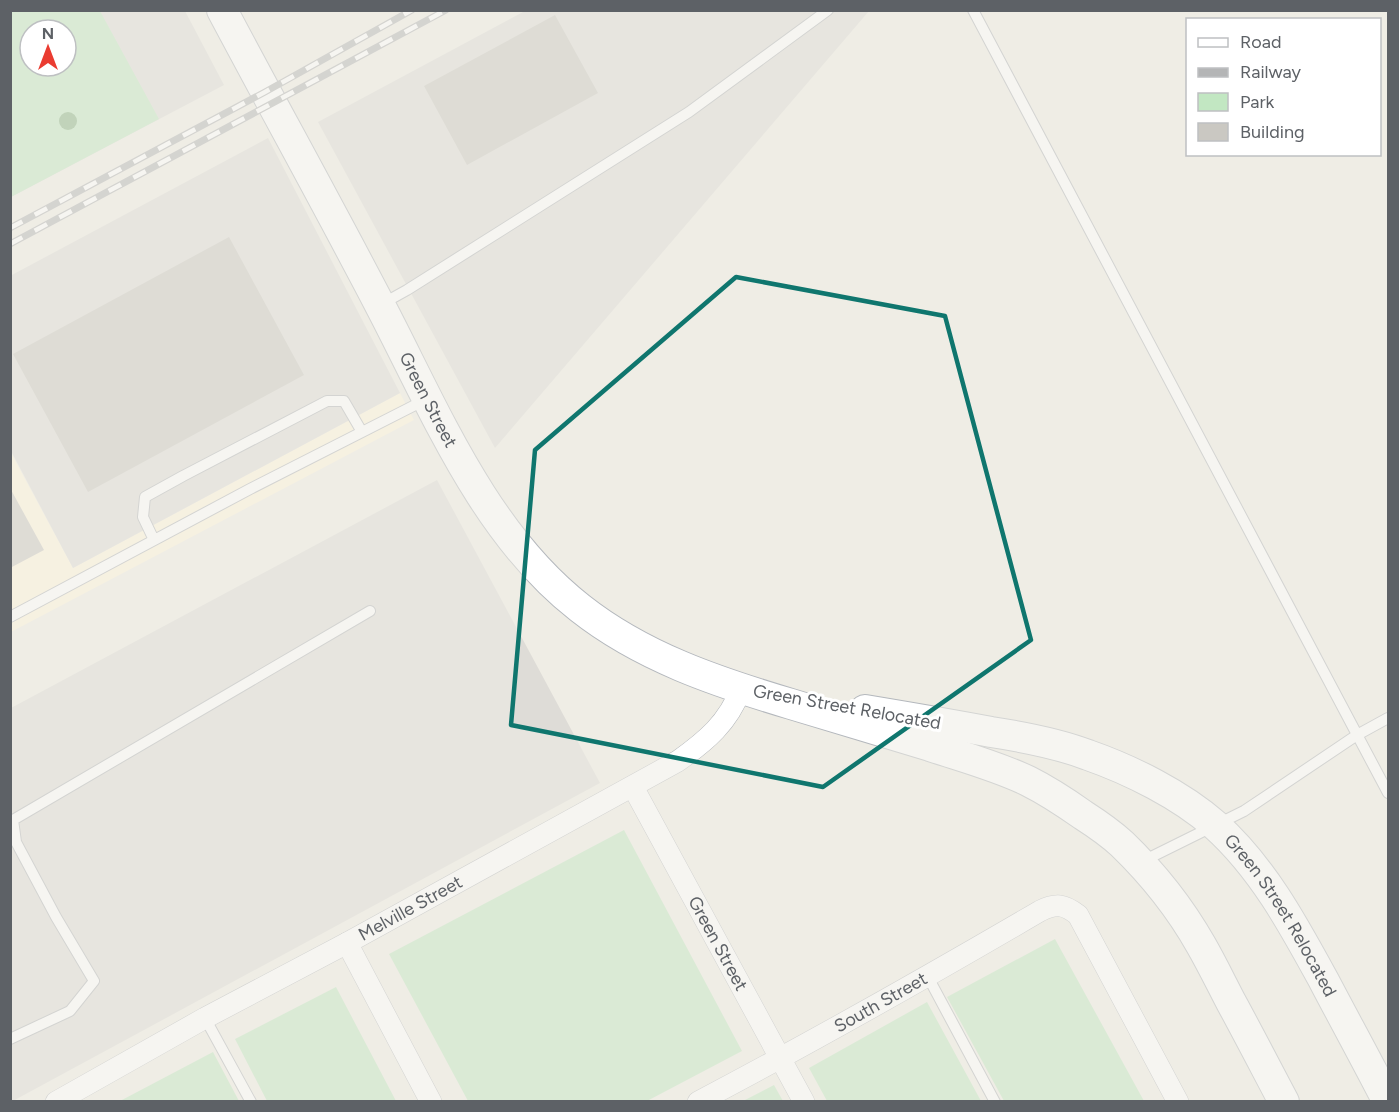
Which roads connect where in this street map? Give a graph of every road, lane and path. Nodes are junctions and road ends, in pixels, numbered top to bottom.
1 (222, 10) edge
2 (828, 10) edge
3 (974, 10) edge
4 (380, 305) junction
5 (428, 398) junction
6 (362, 432) junction
7 (154, 540) junction
8 (370, 611) dead end
9 (10, 617) edge
10 (741, 689) junction
11 (1389, 718) edge
12 (1357, 735) junction
13 (633, 787) junction
14 (1389, 794) edge
15 (1215, 825) junction
16 (1140, 863) junction
17 (347, 944) junction
18 (928, 977) junction
19 (206, 1018) junction
20 (10, 1040) edge
21 (781, 1058) junction
22 (56, 1101) edge
23 (251, 1101) edge
24 (431, 1101) edge
25 (698, 1101) edge
26 (804, 1101) edge
27 (995, 1101) edge
28 (1178, 1101) edge
29 (1284, 1101) edge
30 (1388, 1101) edge

1 - 4 street, Green Street
2 - 4 lane
3 - 12 lane
4 - 5 street, Green Street
5 - 6 lane
5 - 10 street, Green Street
6 - 7 lane
6 - 7 lane
7 - 9 lane
8 - 20 lane
10 - 13 street, Melville Street
10 - 15 street, Green Street Relocated
10 - 16 street, Green Street Relocated
11 - 12 lane
12 - 14 lane
12 - 15 lane
13 - 17 street, Melville Street
13 - 21 street, Green Street
15 - 16 lane
15 - 30 street, Green Street Relocated
16 - 29 street, Green Street Relocated
17 - 19 street, Melville Street
17 - 24 street
18 - 21 street, South Street
18 - 27 lane
18 - 28 street, South Street
19 - 22 street, Melville Street
19 - 23 lane
21 - 25 street, South Street
21 - 26 street, Green Street

